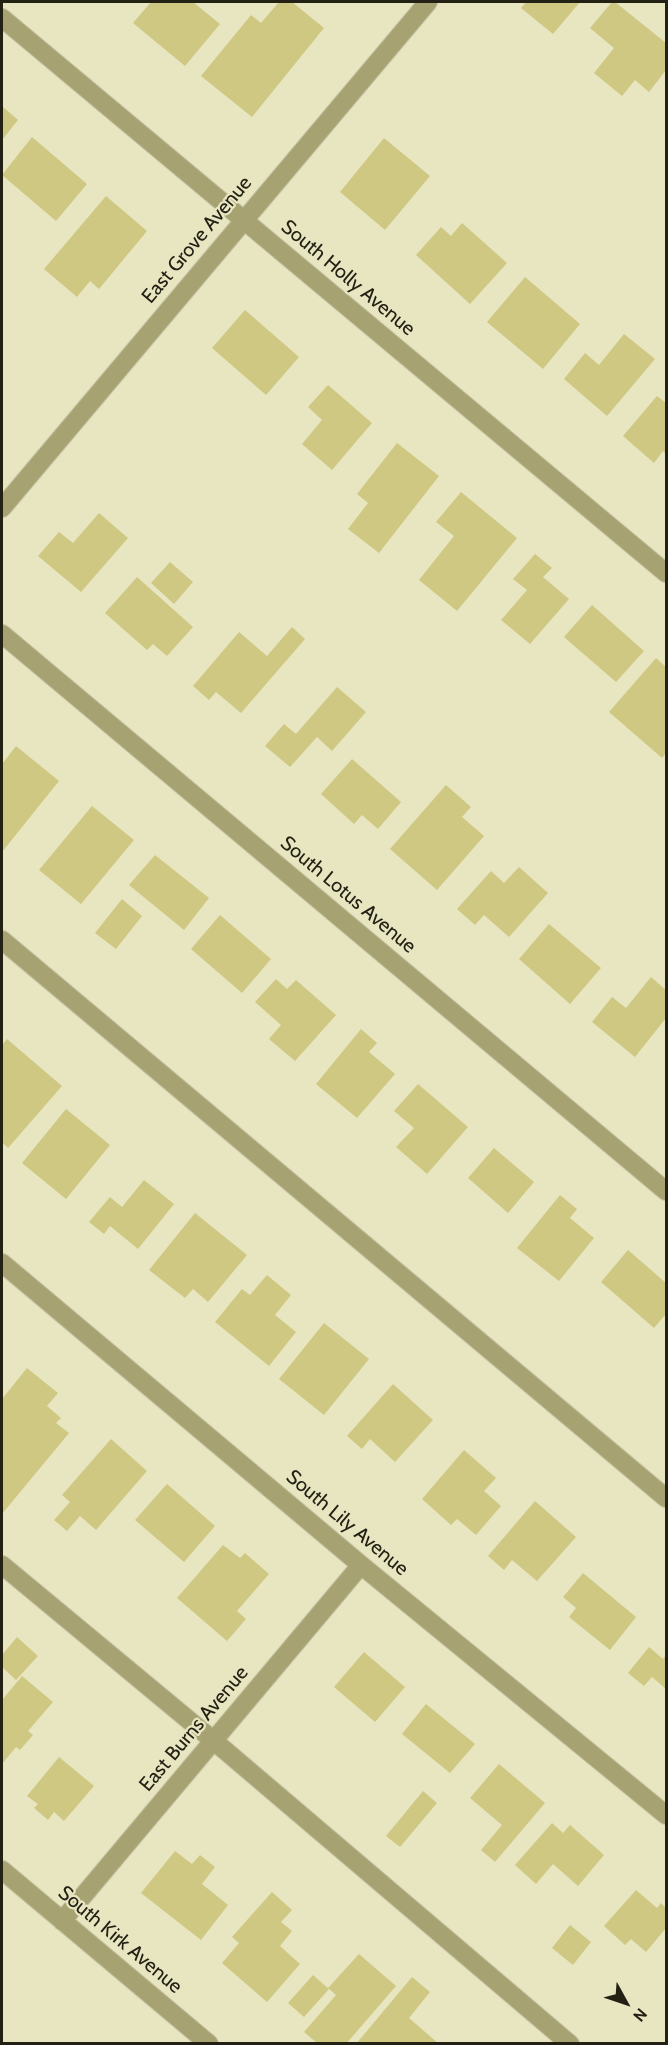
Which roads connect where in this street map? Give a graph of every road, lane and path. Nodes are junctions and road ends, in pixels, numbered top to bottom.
1 (428, 2) edge
2 (2, 18) edge
3 (244, 220) junction
4 (2, 508) edge
5 (666, 573) edge
6 (2, 634) edge
7 (2, 940) edge
8 (666, 1191) edge
9 (2, 1263) edge
10 (666, 1498) edge
11 (2, 1565) edge
12 (361, 1565) junction
13 (214, 1741) junction
14 (666, 1815) edge
15 (2, 1870) edge
16 (62, 1921) junction
17 (209, 2043) edge
18 (570, 2043) edge

1 - 3 street, East Grove Avenue
2 - 3 street, South Holly Avenue
3 - 4 street, East Grove Avenue
3 - 5 street, South Holly Avenue
6 - 8 street, South Lotus Avenue
7 - 10 street
9 - 12 street, South Lily Avenue
11 - 13 street
12 - 13 street, East Burns Avenue
12 - 14 street, South Lily Avenue
13 - 16 street, East Burns Avenue
13 - 18 street
15 - 16 street, South Kirk Avenue
16 - 17 street, South Kirk Avenue

